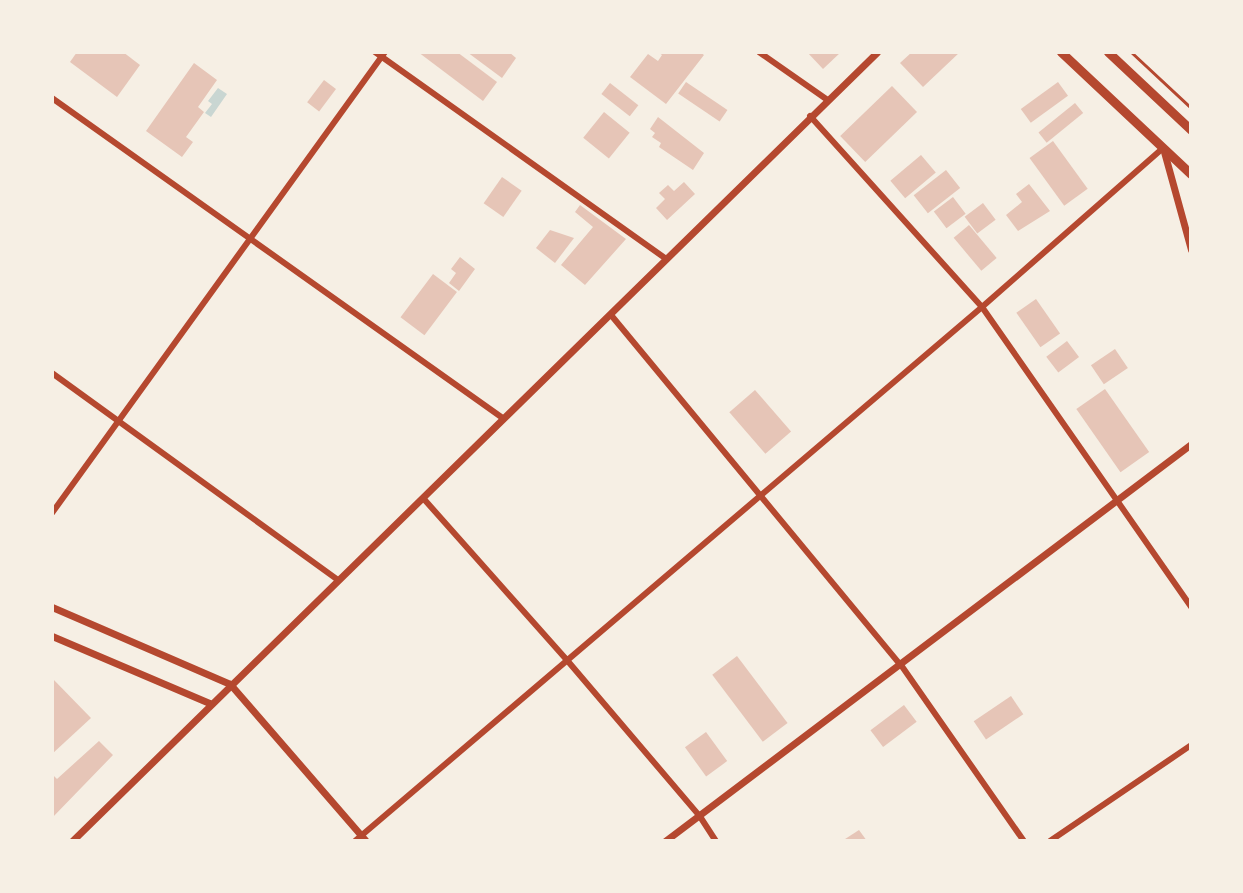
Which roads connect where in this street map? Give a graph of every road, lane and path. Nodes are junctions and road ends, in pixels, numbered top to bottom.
1 (759, 52) edge
2 (877, 52) edge
3 (1061, 52) edge
4 (1108, 52) edge
5 (1131, 52) edge
6 (381, 54) edge
7 (52, 98) edge
8 (826, 99) junction
9 (1191, 108) edge
10 (810, 116) junction
11 (1191, 130) edge
12 (1163, 148) junction
13 (1191, 174) edge
14 (249, 241) junction
15 (1191, 250) edge
16 (666, 259) junction
17 (982, 307) junction
18 (611, 315) junction
19 (52, 373) edge
20 (504, 419) junction
21 (119, 421) junction
22 (1191, 444) edge
23 (760, 495) junction
24 (423, 498) junction
25 (1118, 501) junction
26 (52, 513) edge
27 (337, 579) junction
28 (52, 607) edge
29 (1191, 607) edge
30 (52, 636) edge
31 (566, 659) junction
32 (901, 665) junction
33 (230, 684) junction
34 (209, 703) junction
35 (1191, 745) edge
36 (699, 815) junction
37 (361, 839) edge
38 (72, 841) edge
39 (665, 841) edge
40 (716, 841) edge
41 (1024, 841) edge
42 (1050, 841) edge

1 - 8 street
2 - 8 street
3 - 12 main road
4 - 11 main road
5 - 9 path
6 - 14 street
6 - 16 street
7 - 14 street
8 - 10 street
10 - 16 street
10 - 17 street
12 - 13 main road
12 - 15 street
12 - 17 street
14 - 20 street
14 - 21 street
16 - 18 street
17 - 23 street
17 - 25 street
18 - 20 street
18 - 23 street
19 - 21 street
20 - 24 street
21 - 26 street
21 - 27 street
22 - 25 street
23 - 31 street
23 - 32 street
24 - 27 street
24 - 31 street
25 - 29 street
25 - 32 street
27 - 33 street
28 - 33 street
30 - 34 street
31 - 36 street
31 - 37 street
32 - 36 street
32 - 41 street
33 - 34 street
33 - 37 street
34 - 38 street
35 - 42 street
36 - 39 street
36 - 40 street

